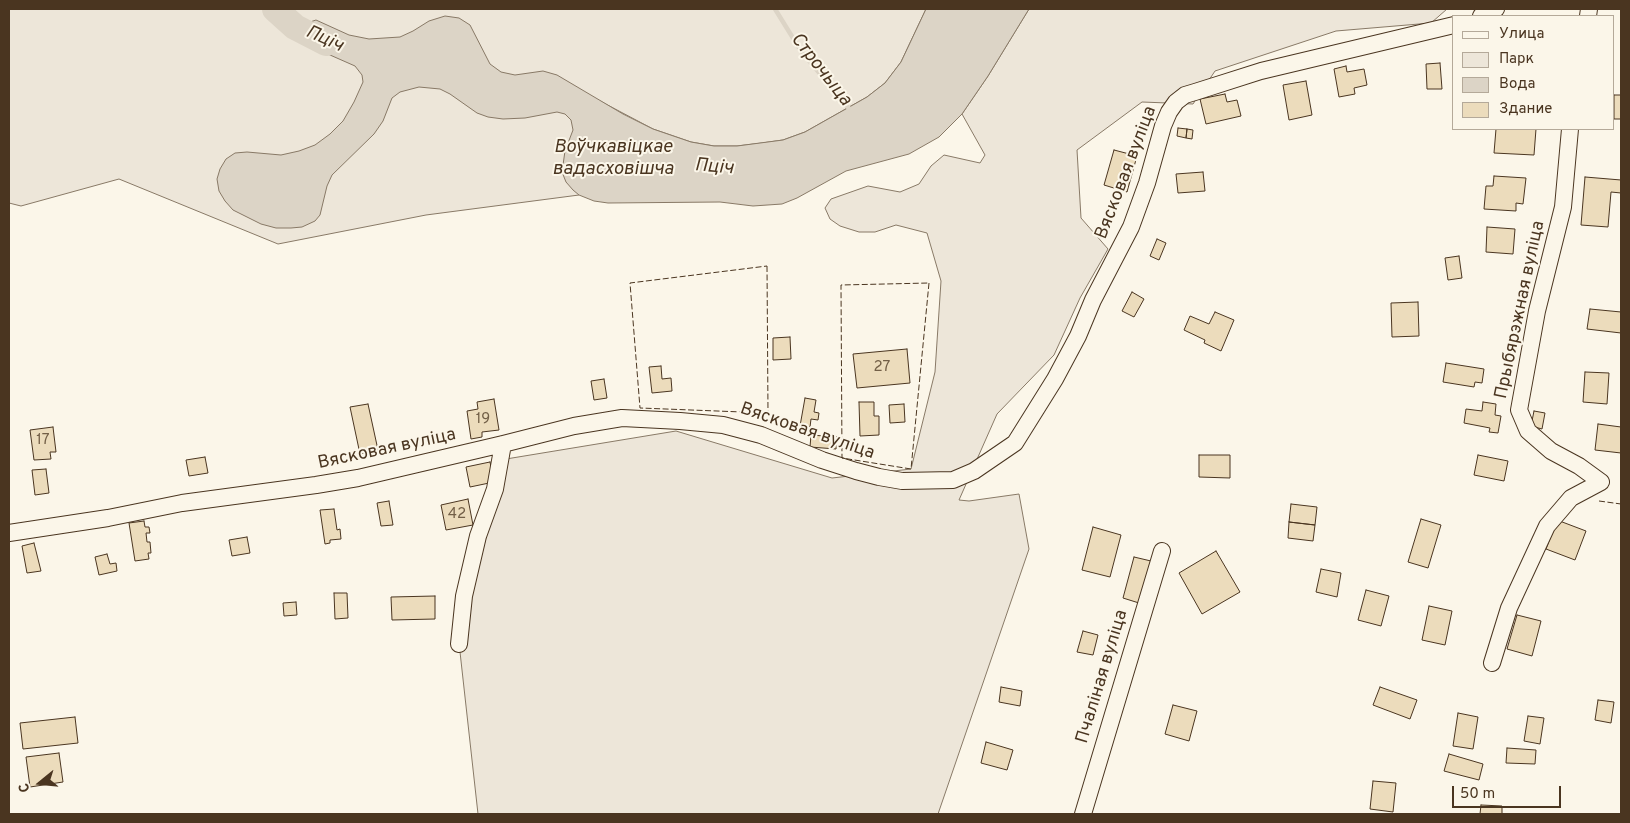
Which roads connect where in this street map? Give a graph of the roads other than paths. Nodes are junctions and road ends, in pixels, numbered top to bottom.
1 (1496, 9) edge
2 (1483, 15) edge
3 (1452, 25) edge
4 (1570, 130) edge
5 (503, 444) junction
6 (9, 533) edge
7 (1162, 551) dead end
8 (459, 644) dead end
9 (1492, 663) dead end
10 (1083, 814) edge

1 - 2 street
3 - 5 street, Вясковая вуліца
4 - 9 street, Прыбярэжная вуліца
5 - 6 street, Вясковая вуліца
5 - 8 street
7 - 10 street, Пчаліная вуліца

